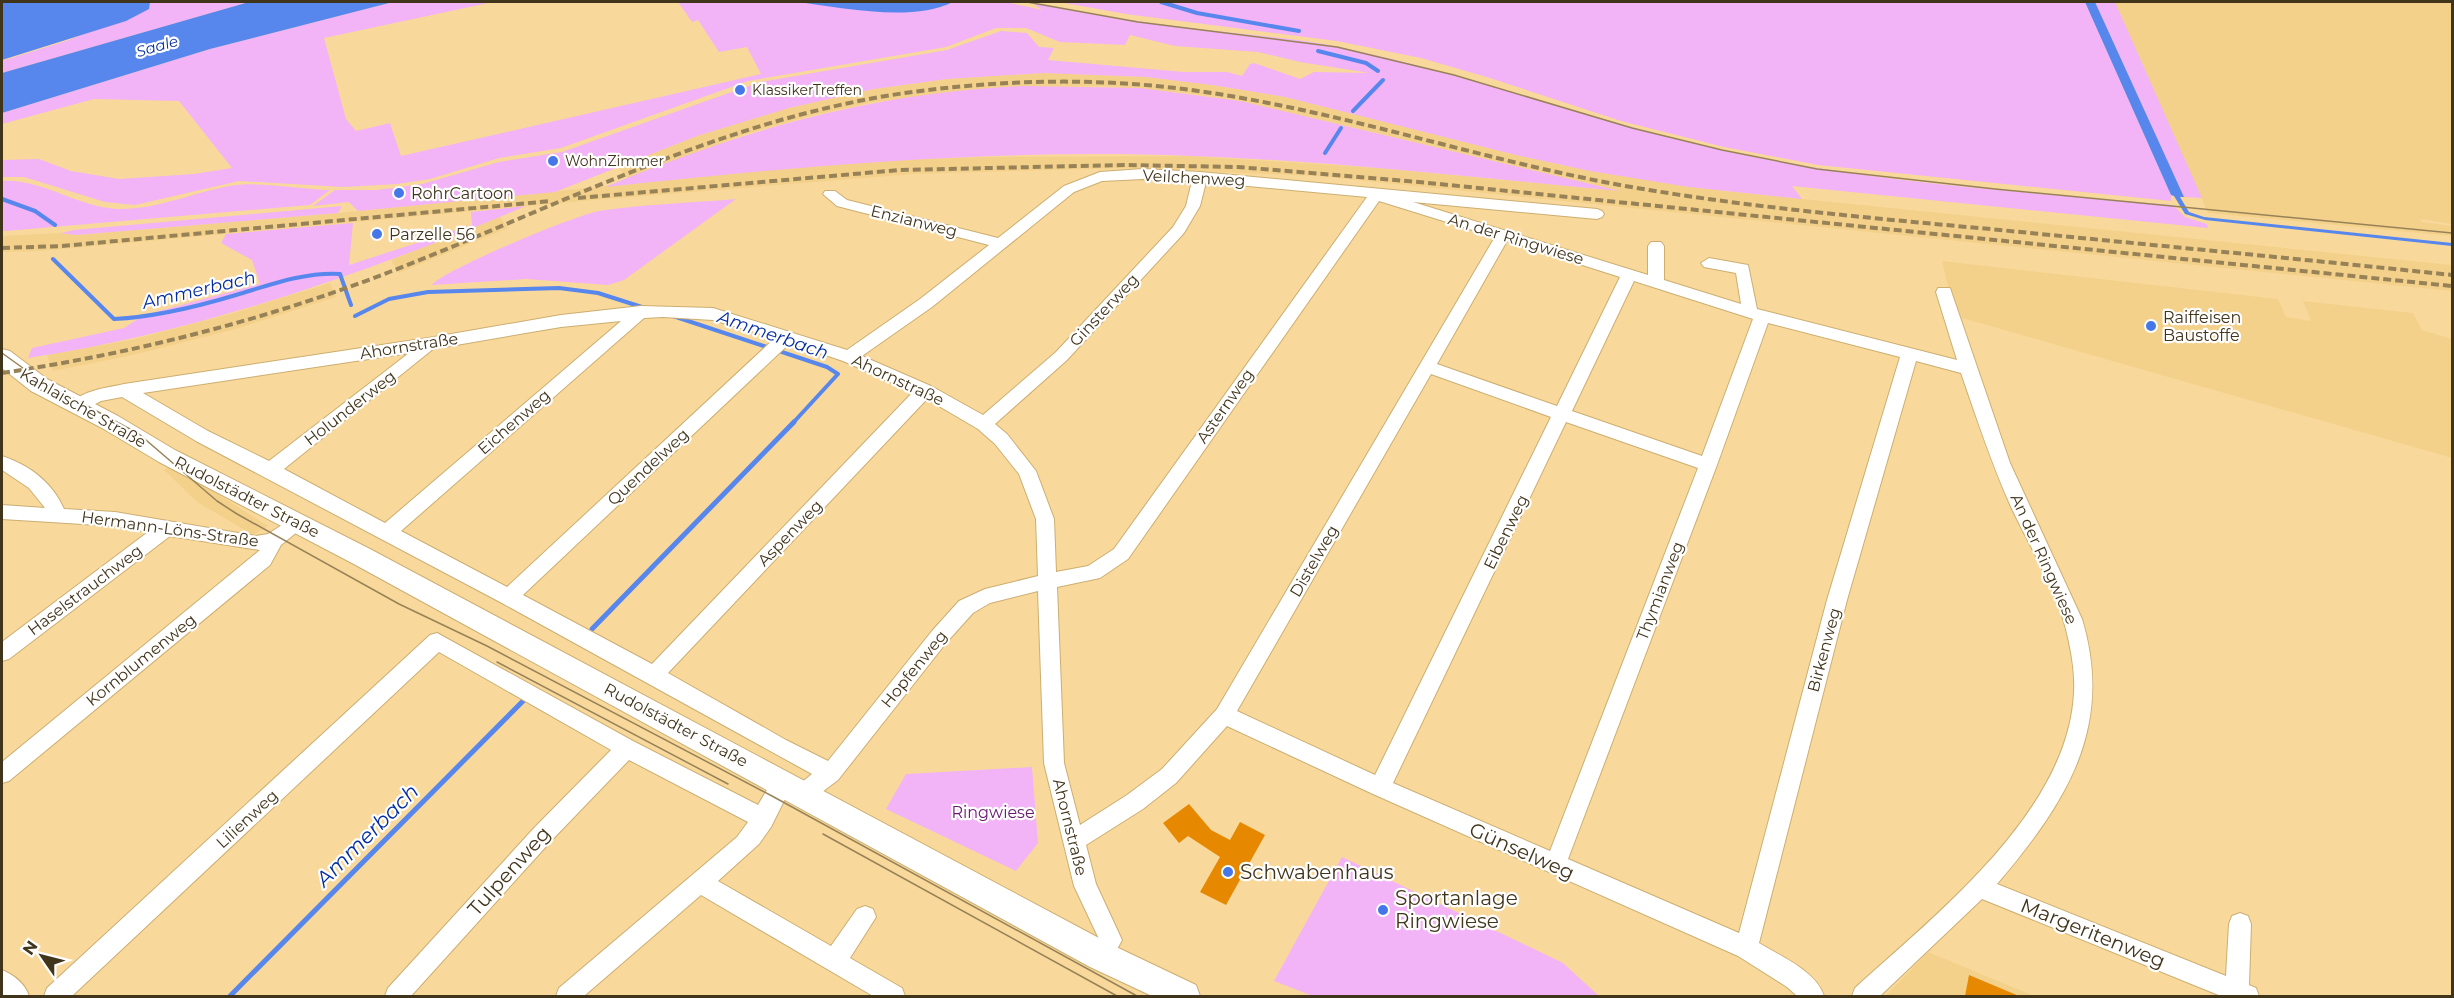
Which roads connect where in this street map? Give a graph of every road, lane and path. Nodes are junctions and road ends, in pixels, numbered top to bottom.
1 (1200, 177) junction
2 (831, 194) dead end
3 (1376, 195) junction
4 (1597, 214) dead end
5 (1503, 236) junction
6 (1000, 243) junction
7 (1656, 246) dead end
8 (1709, 263) dead end
9 (1629, 275) junction
10 (1656, 283) junction
11 (1944, 292) dead end
12 (650, 311) junction
13 (1756, 314) junction
14 (428, 344) junction
15 (779, 344) junction
16 (1910, 353) junction
17 (2, 357) edge
18 (849, 357) junction
19 (1428, 366) junction
20 (1968, 369) junction
21 (123, 390) junction
22 (925, 390) junction
23 (78, 407) junction
24 (1563, 416) junction
25 (984, 424) junction
26 (167, 456) joint
27 (2, 464) edge
28 (1708, 465) junction
29 (270, 470) junction
30 (2, 512) edge
31 (57, 515) junction
32 (296, 523) junction
33 (168, 527) junction
34 (387, 532) junction
35 (267, 543) junction
36 (1049, 583) junction
37 (509, 597) junction
38 (2, 653) edge
39 (654, 675) junction
40 (1224, 715) junction
41 (626, 748) junction
42 (834, 768) junction
43 (2, 774) edge
44 (1380, 787) junction
45 (792, 789) junction
46 (763, 820) junction
47 (1073, 841) junction
48 (1555, 865) junction
49 (701, 883) junction
50 (1979, 887) junction
51 (865, 917) dead end
52 (2240, 924) dead end
53 (1746, 948) junction
54 (1101, 956) junction
55 (834, 961) junction
56 (2, 982) edge
57 (2206, 988) edge
58 (2243, 994) edge
59 (18, 996) edge
60 (55, 996) edge
61 (396, 996) edge
62 (567, 996) edge
63 (894, 996) edge
64 (1185, 996) edge
65 (1813, 996) edge
66 (1863, 996) edge

1 - 3 street, Veilchenweg
1 - 6 street, Veilchenweg
1 - 25 street, Ginsterweg
2 - 6 street, Enzianweg
3 - 4 street, Veilchenweg
3 - 5 street, An der Ringwiese
3 - 36 street, Asternweg
5 - 9 street, An der Ringwiese
5 - 19 street, Distelweg
6 - 18 street, Veilchenweg
7 - 10 street
8 - 13 street
9 - 10 street, An der Ringwiese
9 - 24 street, Eibenweg
10 - 13 street, An der Ringwiese
11 - 20 street, An der Ringwiese
12 - 14 street, Ahornstraße
12 - 15 street, Ahornstraße
12 - 34 street, Eichenweg
13 - 16 street, An der Ringwiese
13 - 28 street, Thymianweg
14 - 21 street, Ahornstraße
14 - 29 street, Holunderweg
15 - 18 street, Ahornstraße
15 - 37 street, Quendelweg
16 - 20 street, An der Ringwiese
16 - 53 street, Birkenweg
17 - 23 main road, Kahlaische Straße
18 - 22 street, Ahornstraße
19 - 24 street
19 - 40 street, Distelweg
20 - 50 street, An der Ringwiese
21 - 23 street, Ahornstraße
21 - 29 street, Rudolstädter Straße
22 - 25 street, Ahornstraße
22 - 39 street, Aspenweg
23 - 26 main road, Kahlaische Straße
24 - 28 street
24 - 44 street, Eibenweg
25 - 36 street, Ahornstraße
26 - 32 main road, Rudolstädter Straße
27 - 31 street
28 - 48 street, Thymianweg
29 - 34 street, Rudolstädter Straße
30 - 31 street, Hermann-Löns-Straße
31 - 33 street, Hermann-Löns-Straße
32 - 35 street, Hermann-Löns-Straße
32 - 45 main road, Rudolstädter Straße
33 - 35 street, Hermann-Löns-Straße
33 - 38 street, Haselstrauchweg
34 - 37 street, Rudolstädter Straße
35 - 43 street, Kornblumenweg
36 - 42 street, Hopfenweg
36 - 47 street, Ahornstraße
37 - 39 street, Rudolstädter Straße
39 - 42 street, Rudolstädter Straße
40 - 44 street, Günselweg
40 - 47 street, Distelweg
41 - 46 street
41 - 60 street, Lilienweg
41 - 61 street, Tulpenweg
42 - 45 street, Hopfenweg
44 - 48 street, Günselweg
45 - 46 street
45 - 54 main road, Rudolstädter Straße
46 - 49 street
47 - 54 street, Ahornstraße
48 - 53 street, Günselweg
49 - 55 street
49 - 62 street
50 - 57 street, Margeritenweg
50 - 66 street, An der Ringwiese
51 - 55 street
52 - 58 street, Margeritenweg
53 - 65 street, Günselweg
54 - 64 main road, Rudolstädter Straße
55 - 63 street
56 - 59 street
57 - 58 street, Margeritenweg

